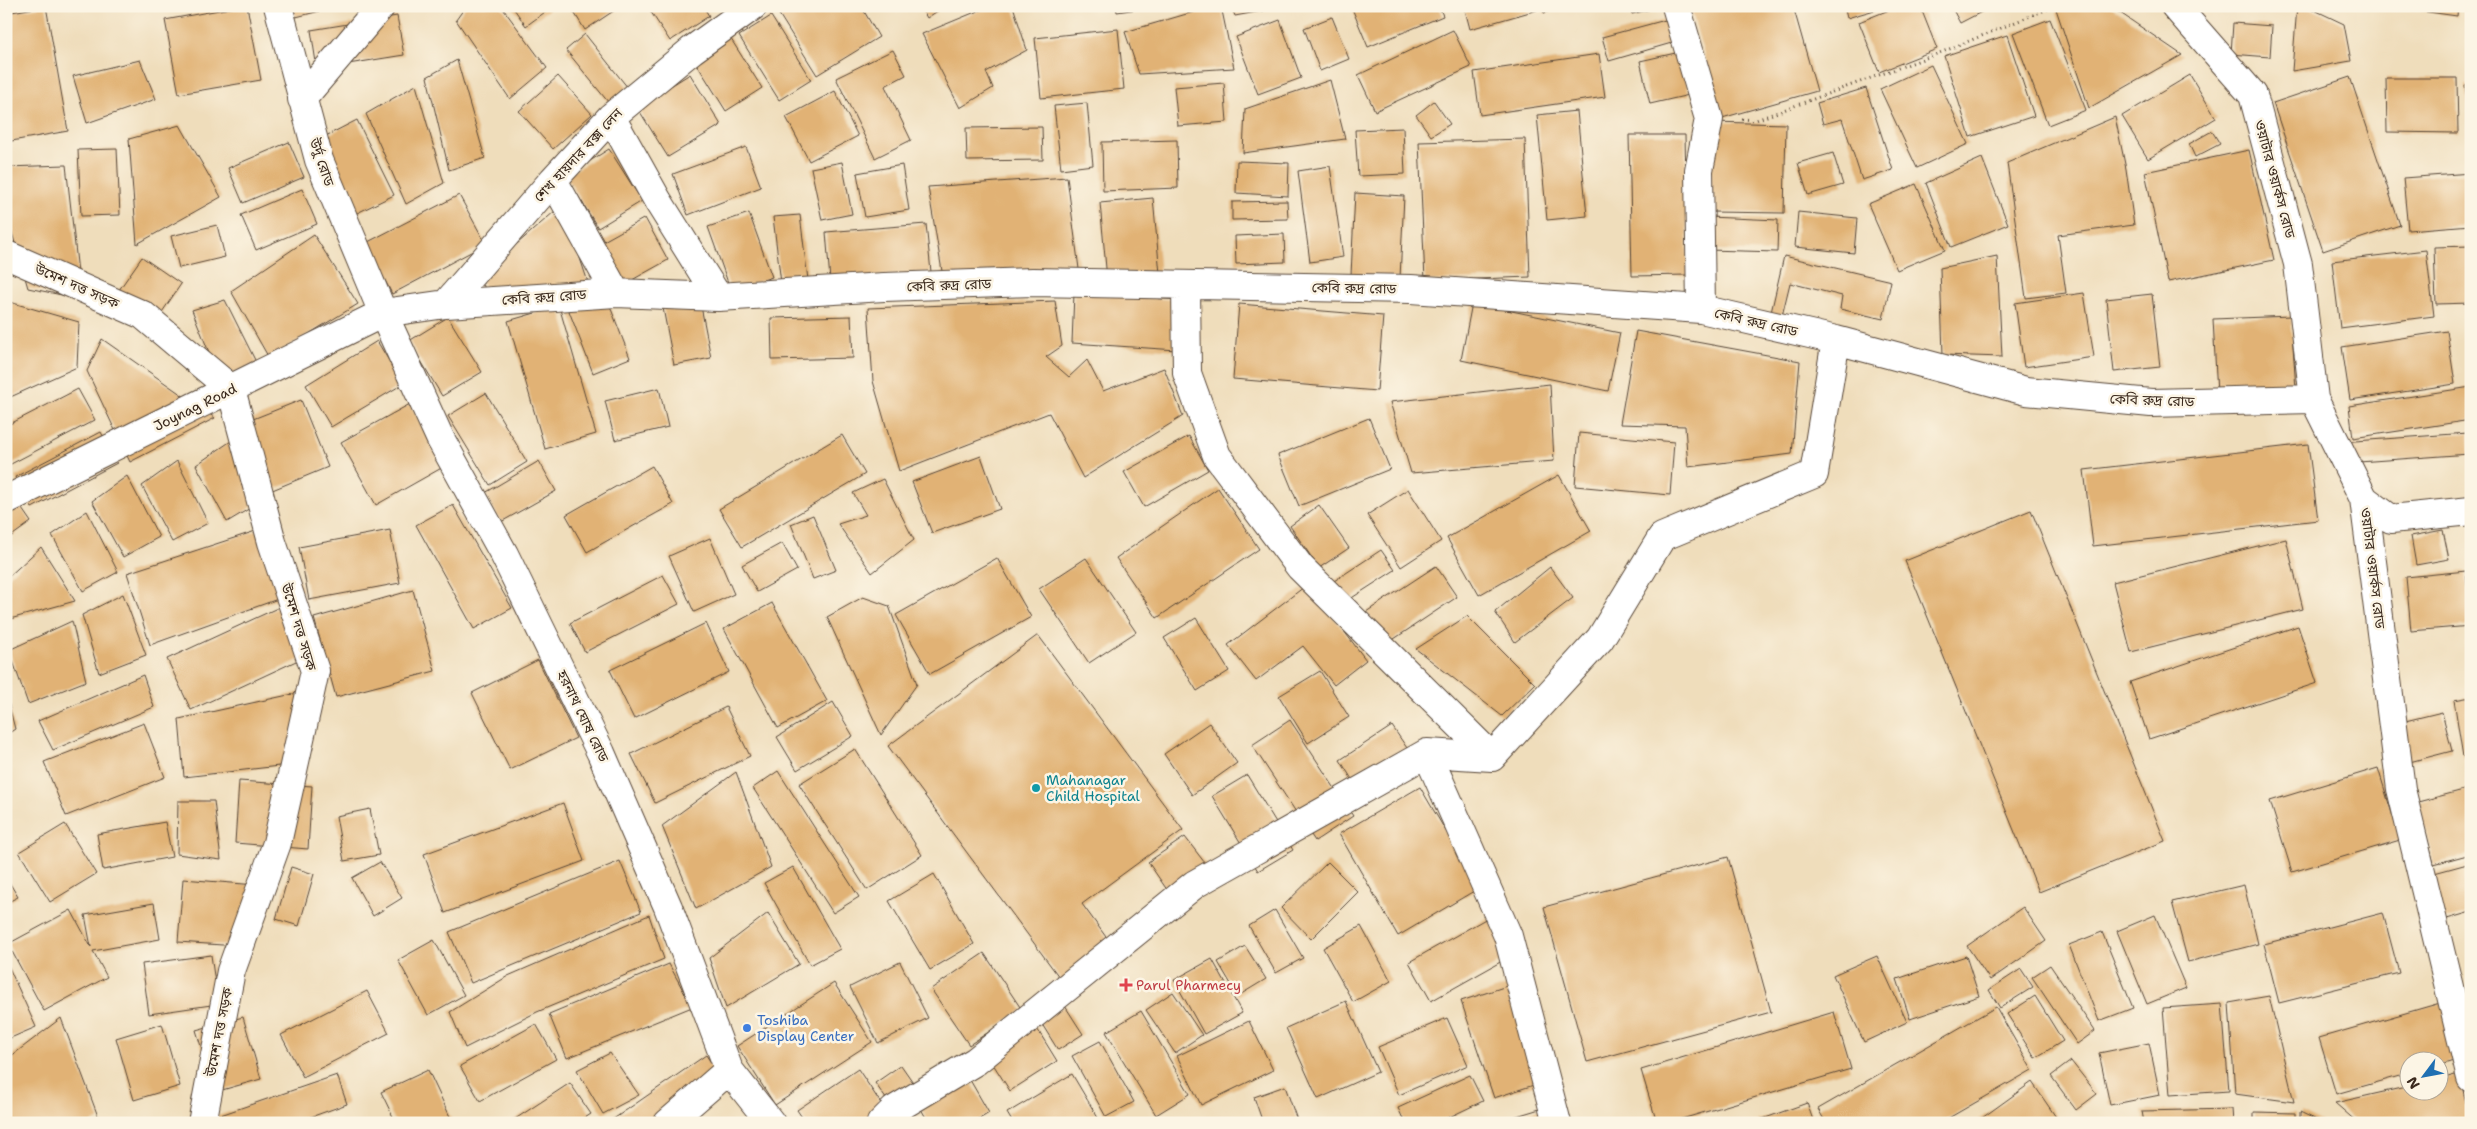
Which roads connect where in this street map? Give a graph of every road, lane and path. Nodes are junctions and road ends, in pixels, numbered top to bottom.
1 (278, 6) edge
2 (381, 6) edge
3 (753, 6) edge
4 (1676, 6) edge
5 (2055, 6) edge
6 (2175, 6) edge
7 (302, 99) junction
8 (611, 117) junction
9 (1709, 119) junction
10 (553, 180) junction
11 (6, 257) edge
12 (1186, 286) junction
13 (616, 293) junction
14 (718, 297) junction
15 (446, 304) junction
16 (1701, 309) junction
17 (384, 313) junction
18 (1836, 340) junction
19 (231, 389) junction
20 (2314, 399) junction
21 (2364, 499) junction
22 (6, 500) edge
23 (2471, 511) edge
24 (1427, 753) junction
25 (1492, 757) junction
26 (729, 1070) junction
27 (2471, 1078) edge
28 (202, 1123) edge
29 (668, 1123) edge
30 (771, 1123) edge
31 (881, 1123) edge
32 (1557, 1123) edge

1 - 7 street, উর্দু রোড
2 - 7 street
3 - 8 street, শেখ হায়দার বক্স লেন
4 - 9 street
5 - 9 path
6 - 20 street, ওয়াটার ওয়ার্কস রোড
7 - 17 street, উর্দু রোড
8 - 10 street, শেখ হায়দার বক্স লেন
8 - 14 street
9 - 16 street
10 - 13 street
10 - 15 street, শেখ হায়দার বক্স লেন
11 - 19 street, উমেশ দত্ত সড়ক
12 - 14 street, কেবি রুদ্র রোড
12 - 16 street, কেবি রুদ্র রোড
12 - 25 street
13 - 14 street, কেবি রুদ্র রোড
13 - 15 street, কেবি রুদ্র রোড
15 - 17 street, কেবি রুদ্র রোড
16 - 18 street, কেবি রুদ্র রোড
17 - 19 street, Joynag Road
17 - 26 street, হরনাথ ঘোষ রোড
18 - 20 street, কেবি রুদ্র রোড
18 - 25 street
19 - 22 street, Joynag Road
19 - 28 street, উমেশ দত্ত সড়ক
20 - 21 street, ওয়াটার ওয়ার্কস রোড
21 - 23 street
21 - 27 street, ওয়াটার ওয়ার্কস রোড
24 - 25 street
24 - 31 street
24 - 32 street
26 - 29 street
26 - 30 street, হরনাথ ঘোষ রোড

